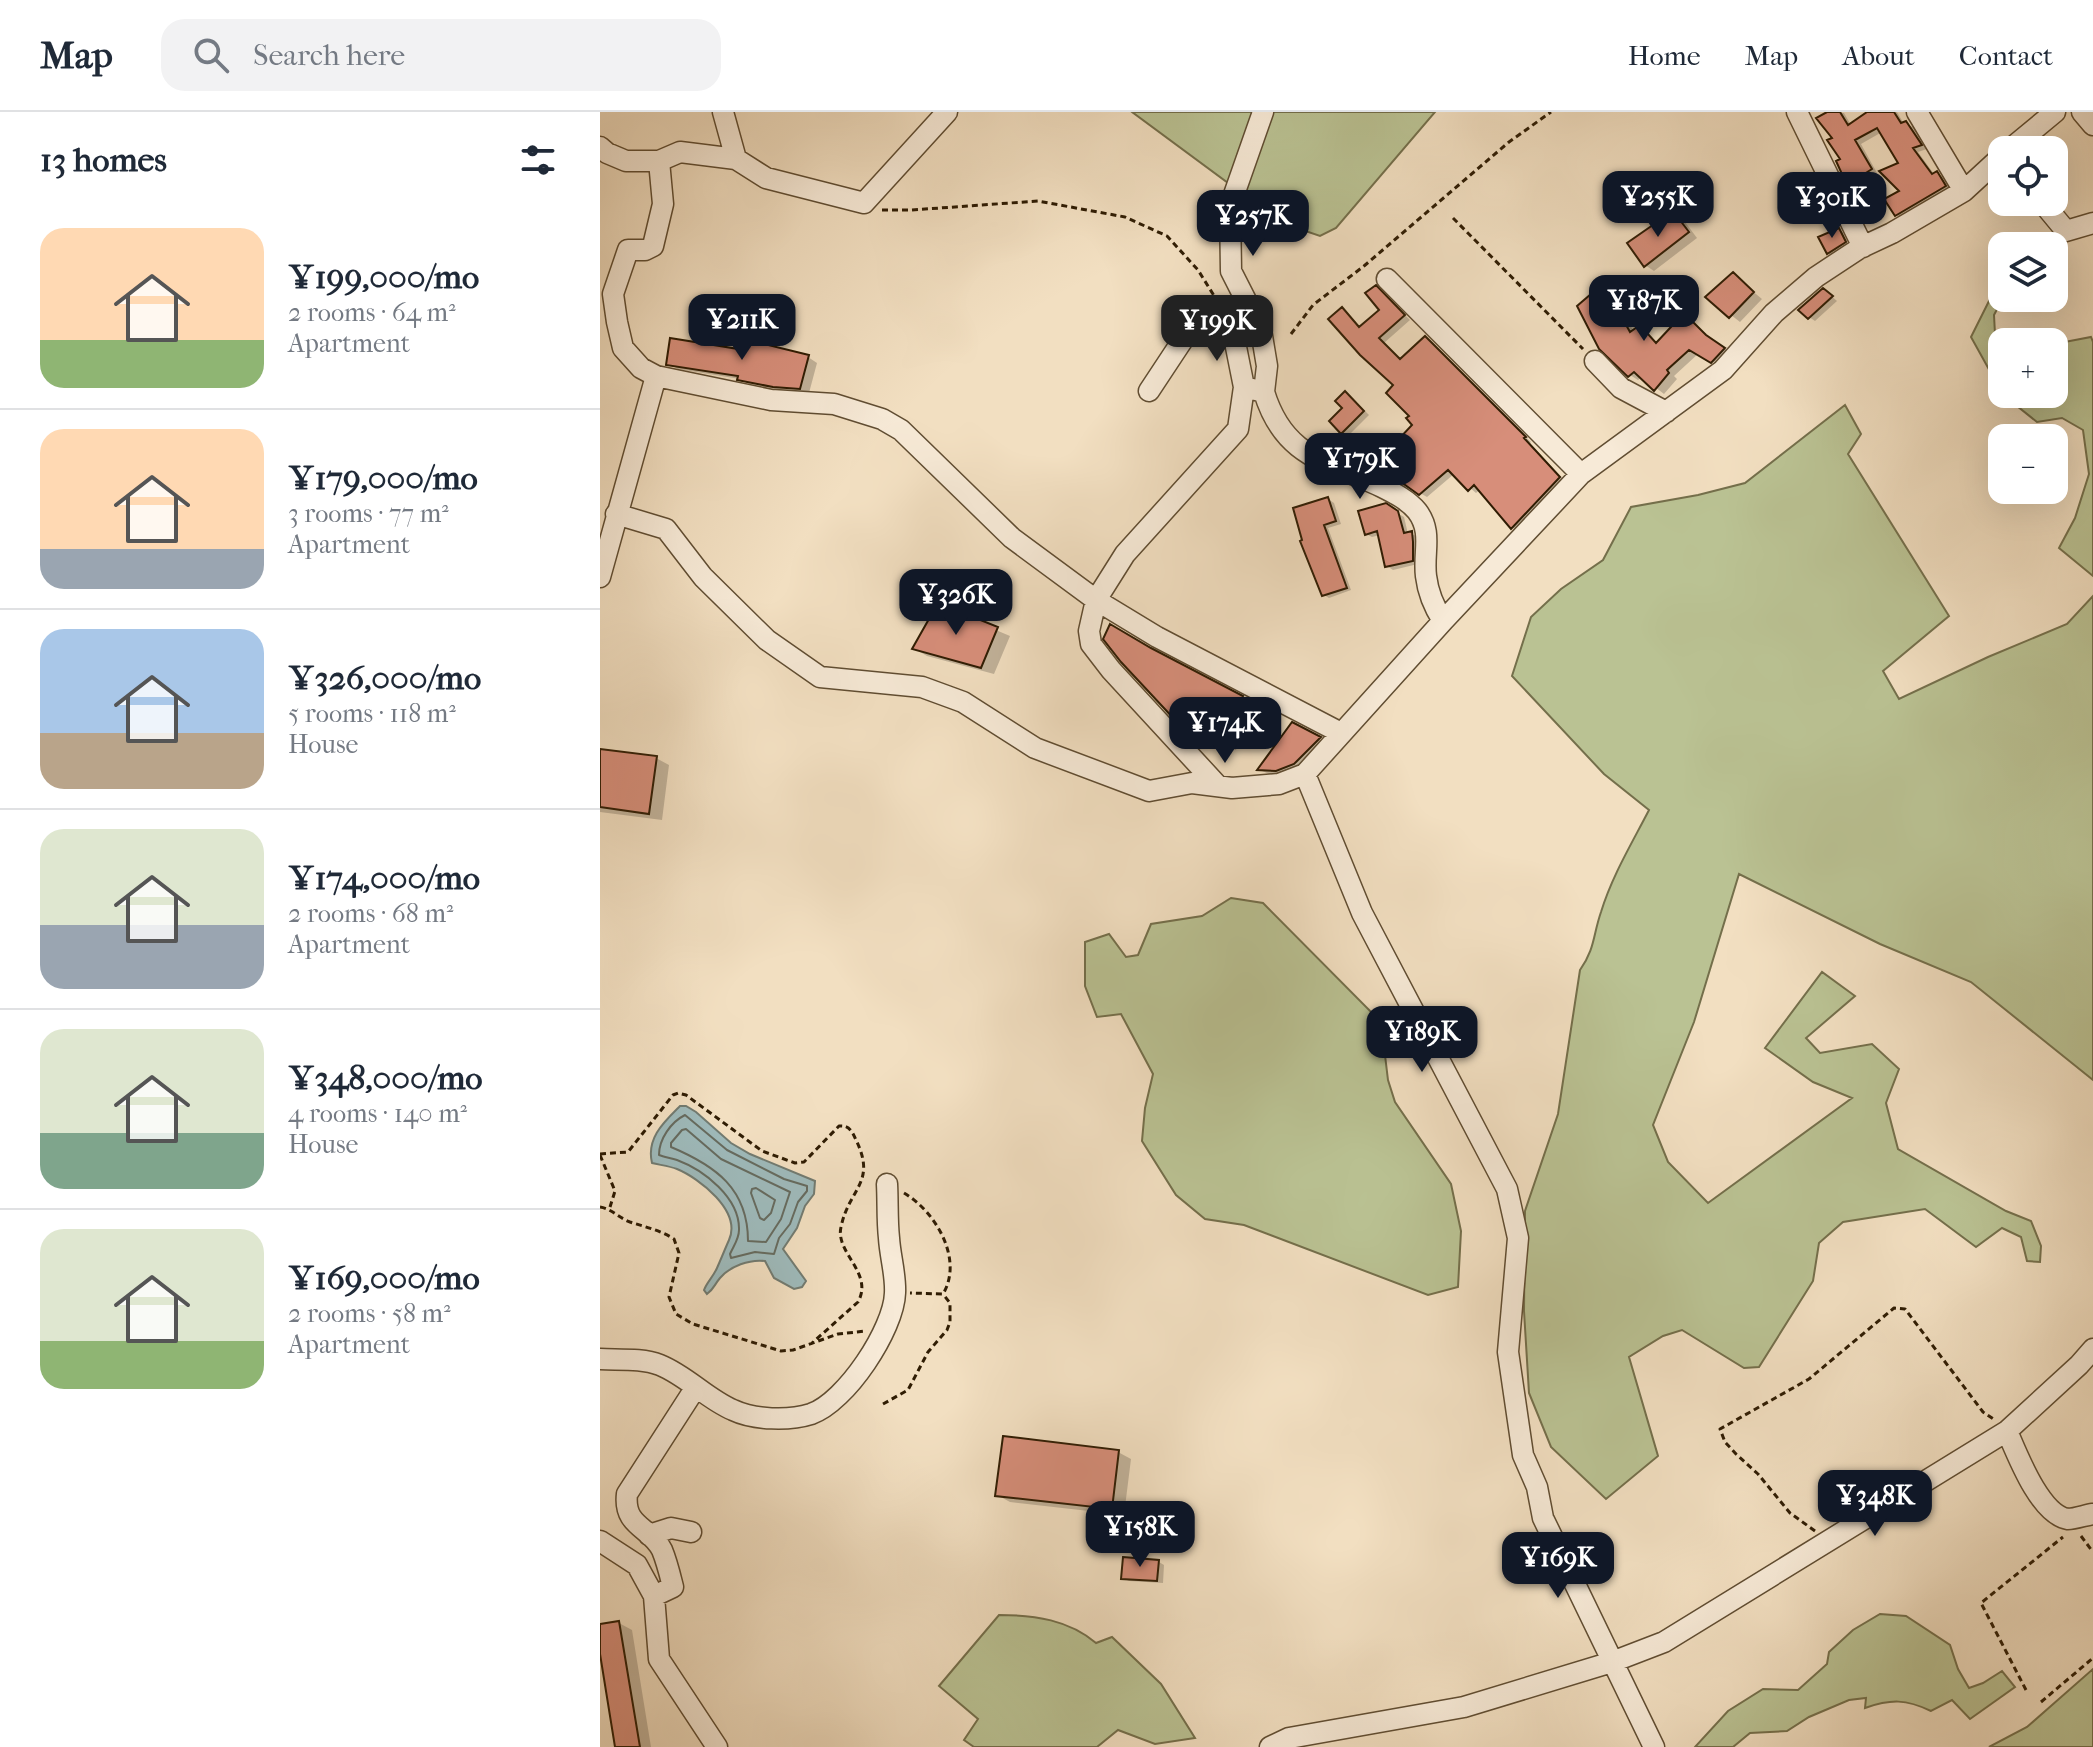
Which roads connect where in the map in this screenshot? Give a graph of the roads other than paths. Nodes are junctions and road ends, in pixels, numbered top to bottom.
1 (723, 112) edge
2 (947, 112) edge
3 (1263, 112) edge
4 (1797, 112) edge
5 (1917, 112) edge
6 (2055, 112) edge
7 (2082, 112) edge
8 (2093, 125) edge
9 (2026, 136) edge
10 (600, 147) edge
11 (736, 159) junction
12 (659, 161) junction
13 (1988, 169) edge
14 (1964, 191) junction
15 (2054, 216) edge
16 (2093, 223) edge
17 (1863, 247) junction
18 (1387, 279) dead end
19 (1595, 361) road end
20 (656, 376) junction
21 (1244, 387) junction
22 (1149, 391) dead end
23 (1264, 392) junction
24 (1666, 412) junction
25 (1581, 474) junction
26 (616, 514) junction
27 (600, 577) edge
28 (1096, 600) junction
29 (1443, 621) junction
30 (1341, 733) junction
31 (1305, 774) junction
32 (1218, 786) junction
33 (887, 1184) road end
34 (2093, 1349) edge
35 (600, 1359) edge
36 (696, 1387) junction
37 (2007, 1431) junction
38 (2093, 1514) edge
39 (614, 1528) edge
40 (691, 1532) dead end
41 (649, 1535) junction
42 (654, 1596) junction
43 (1612, 1662) junction
44 (717, 1747) edge
45 (1270, 1747) edge
46 (1654, 1747) edge

1 - 11 street
2 - 11 street
3 - 23 street
4 - 17 street
5 - 14 street
6 - 9 street
7 - 8 street
10 - 12 street
11 - 12 street
12 - 20 street
13 - 14 street
14 - 17 street
15 - 16 street
17 - 24 street
18 - 25 street
19 - 24 street
20 - 26 street
20 - 28 street
21 - 22 street
21 - 23 street
21 - 28 street
23 - 29 street
24 - 25 street
25 - 29 street
26 - 27 street
26 - 32 street
28 - 30 street
28 - 32 street
29 - 30 street
30 - 31 street
31 - 32 street
31 - 43 street
33 - 36 street
34 - 37 street
35 - 36 street
36 - 39 street
37 - 38 street
37 - 43 street
39 - 41 street
39 - 42 street
40 - 41 street
41 - 42 street
42 - 44 street
43 - 45 street
43 - 46 street

